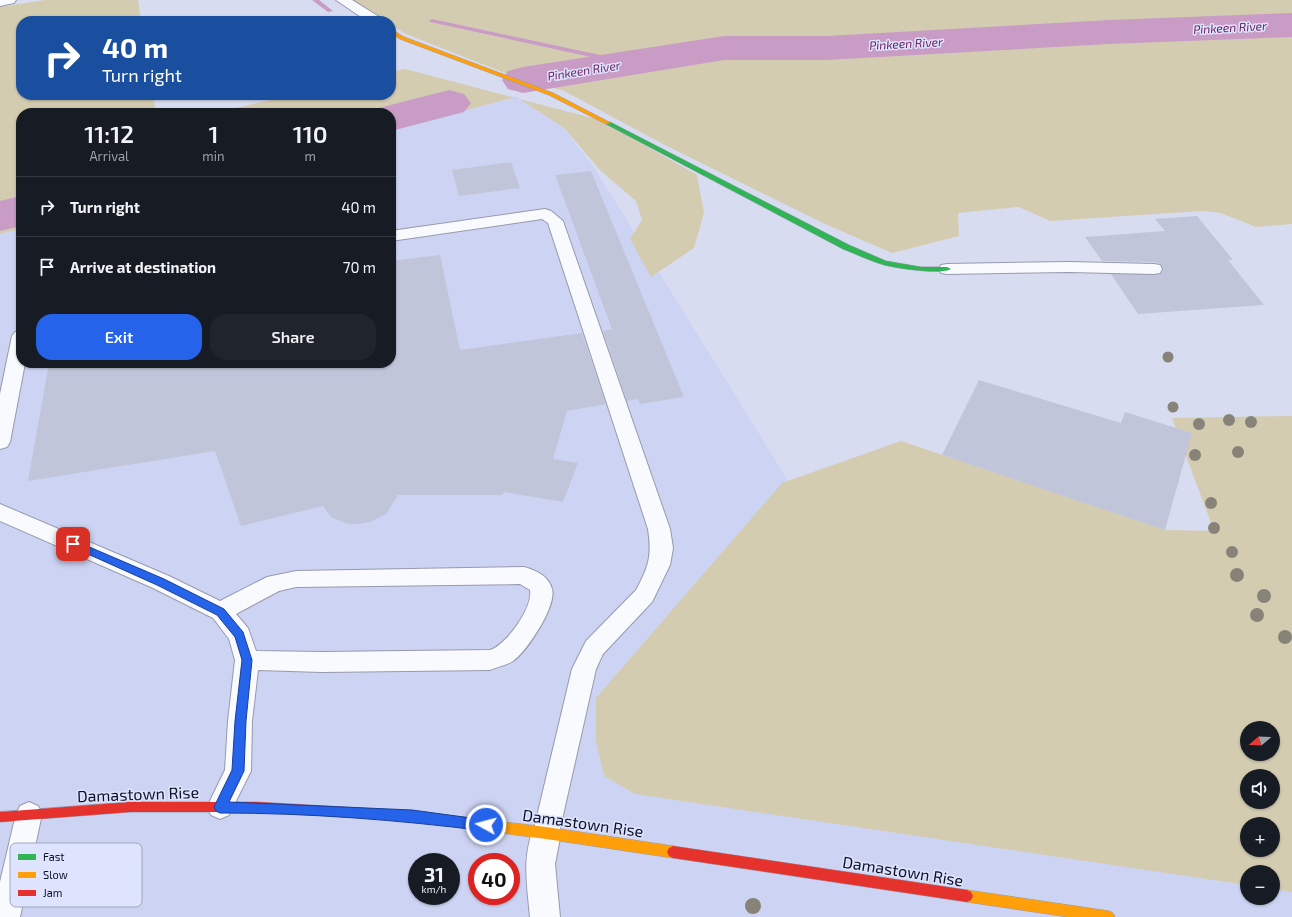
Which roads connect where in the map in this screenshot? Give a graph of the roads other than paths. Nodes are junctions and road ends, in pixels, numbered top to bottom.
1 (9, 0) edge
2 (342, 0) edge
3 (0, 2) edge
4 (368, 16) edge
5 (396, 34) edge
6 (396, 235) edge
7 (1154, 268) dead end
8 (947, 269) joint
9 (16, 361) edge
10 (0, 442) edge
11 (0, 512) edge
12 (221, 612) junction
13 (247, 660) junction
14 (220, 807) junction
15 (29, 814) junction
16 (0, 817) edge
17 (546, 832) junction
18 (23, 843) edge
19 (10, 899) edge
20 (6, 917) edge
21 (545, 917) edge
22 (1110, 917) edge

1 - 3 street
2 - 4 street
5 - 8 street
6 - 17 lane
7 - 8 lane
9 - 10 lane
11 - 12 lane
12 - 13 lane
12 - 13 lane
13 - 14 lane
14 - 15 street, Damastown Rise
14 - 17 street, Damastown Rise
15 - 16 street, Damastown Rise
15 - 18 lane
17 - 21 street
17 - 22 street, Damastown Rise
19 - 20 lane

